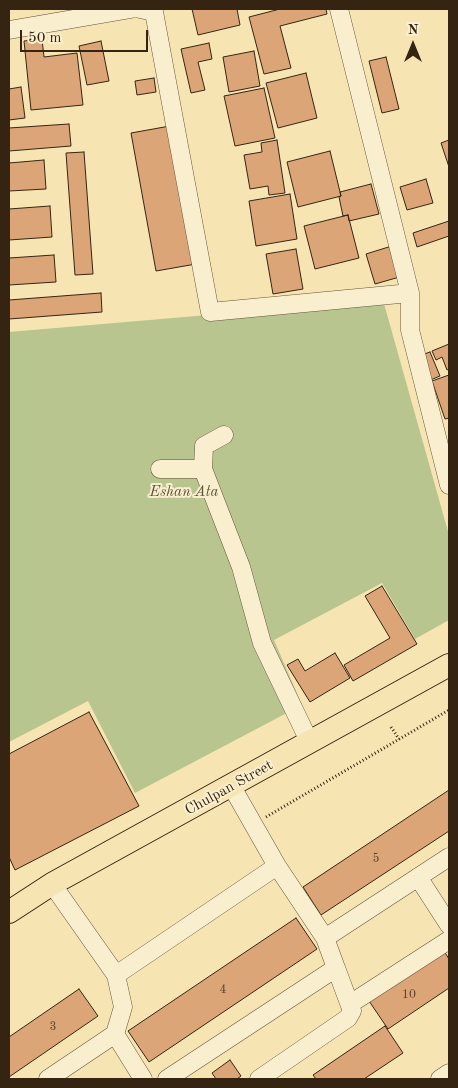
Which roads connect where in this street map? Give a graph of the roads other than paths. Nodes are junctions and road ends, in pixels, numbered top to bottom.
1 (131, 9) edge
2 (140, 9) edge
3 (339, 9) edge
4 (9, 30) edge
5 (410, 293) junction
6 (224, 435) dead end
7 (203, 468) junction
8 (160, 469) dead end
9 (449, 485) edge
10 (449, 664) edge
11 (310, 743) junction
12 (232, 787) junction
13 (449, 857) edge
14 (277, 866) junction
15 (418, 877) junction
16 (52, 884) junction
17 (9, 912) edge
18 (449, 926) edge
19 (325, 938) junction
20 (449, 940) edge
21 (336, 968) junction
22 (116, 975) junction
23 (350, 1004) junction
24 (115, 1034) junction
25 (449, 1072) edge
26 (48, 1079) edge
27 (143, 1079) edge
28 (167, 1079) edge
29 (259, 1079) edge
30 (440, 1079) edge

1 - 4 street
2 - 5 street
3 - 5 street
5 - 9 street
6 - 7 street
7 - 8 street
7 - 11 street
10 - 11 main road, Chulpan Street
11 - 12 main road, Chulpan Street
12 - 14 street
12 - 16 main road, Chulpan Street
13 - 15 street
14 - 19 street
14 - 22 street
15 - 18 street
15 - 19 street
16 - 17 main road, Chulpan Street
16 - 22 street
19 - 21 street
20 - 23 street
21 - 23 street
21 - 28 street
22 - 24 street
23 - 29 street
24 - 26 street
24 - 27 street
25 - 30 street

